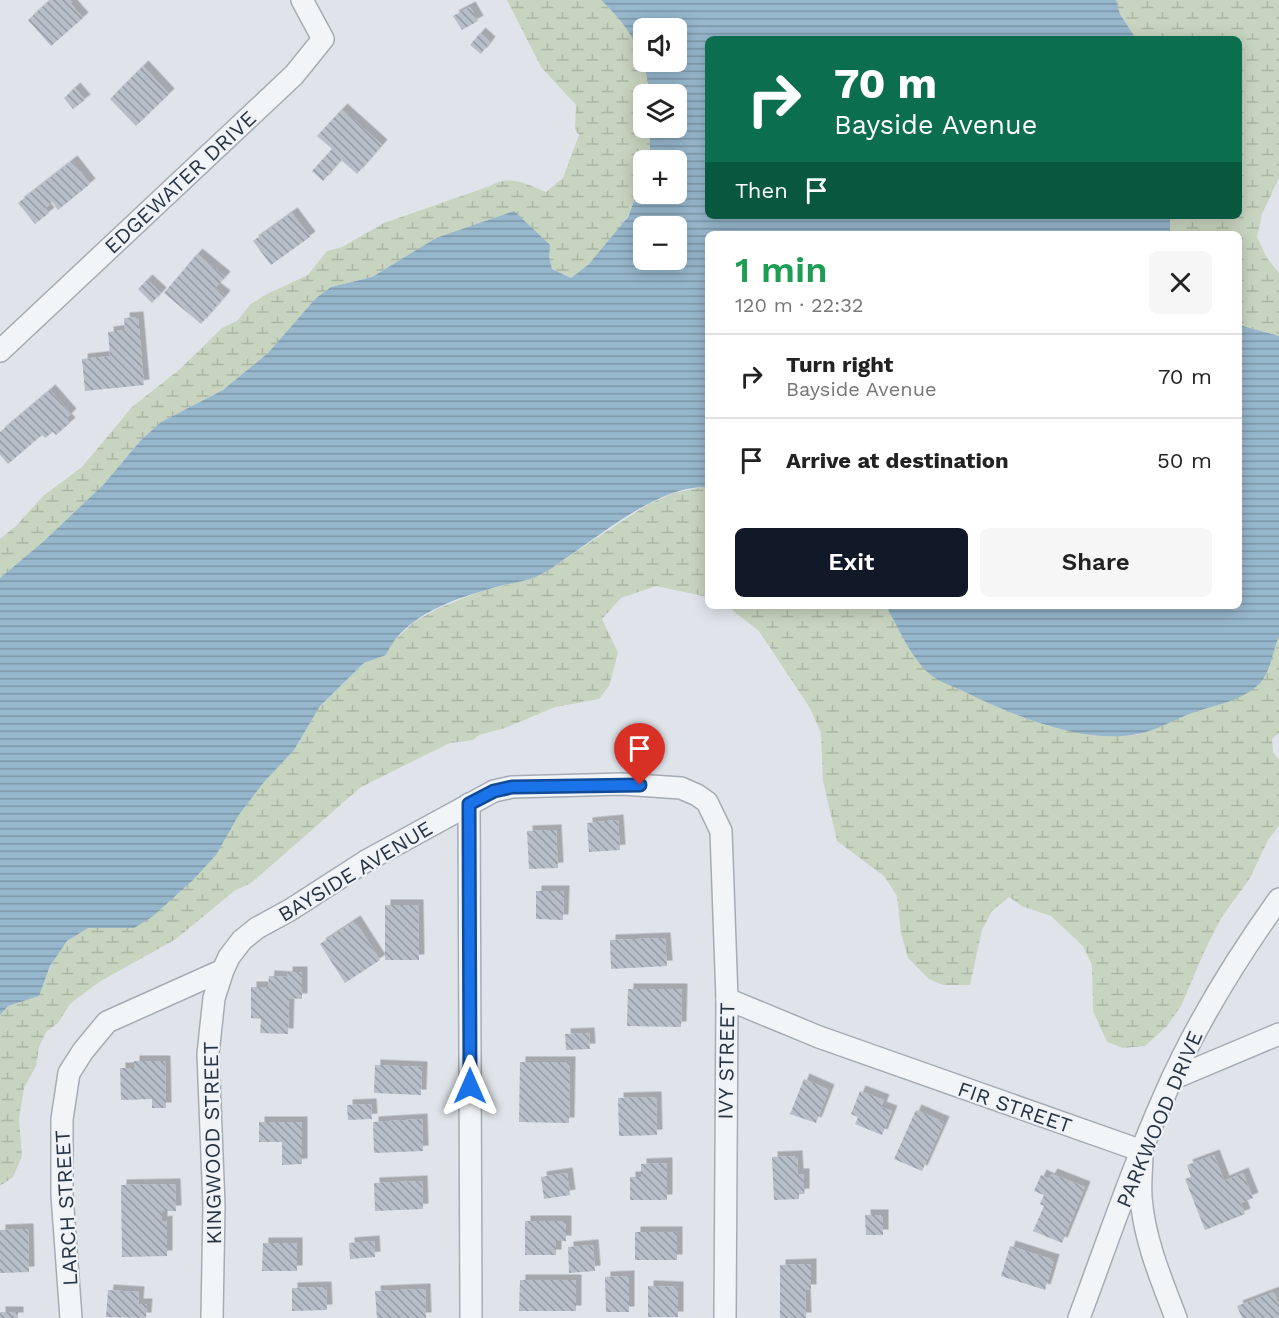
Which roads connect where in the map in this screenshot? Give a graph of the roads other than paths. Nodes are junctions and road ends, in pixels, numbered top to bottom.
1 (302, 0) edge
2 (0, 351) edge
3 (469, 804) junction
4 (711, 807) joint
5 (1279, 899) edge
6 (223, 970) junction
7 (727, 999) junction
8 (1279, 1034) edge
9 (1172, 1079) junction
10 (1142, 1150) junction
11 (71, 1318) edge
12 (212, 1318) edge
13 (471, 1318) edge
14 (725, 1318) edge
15 (1079, 1318) edge
16 (1176, 1318) edge

1 - 2 street, EDGEWATER DRIVE
3 - 4 street, BAYSIDE AVENUE
3 - 6 street, BAYSIDE AVENUE
3 - 13 street
4 - 7 street, IVY STREET
5 - 9 street, PARKWOOD DRIVE
6 - 11 street, LARCH STREET
6 - 12 street, KINGWOOD STREET
7 - 10 street, FIR STREET
7 - 14 street, IVY STREET
8 - 9 street
9 - 10 street, PARKWOOD DRIVE
10 - 15 street, PARKWOOD DRIVE
10 - 16 street

